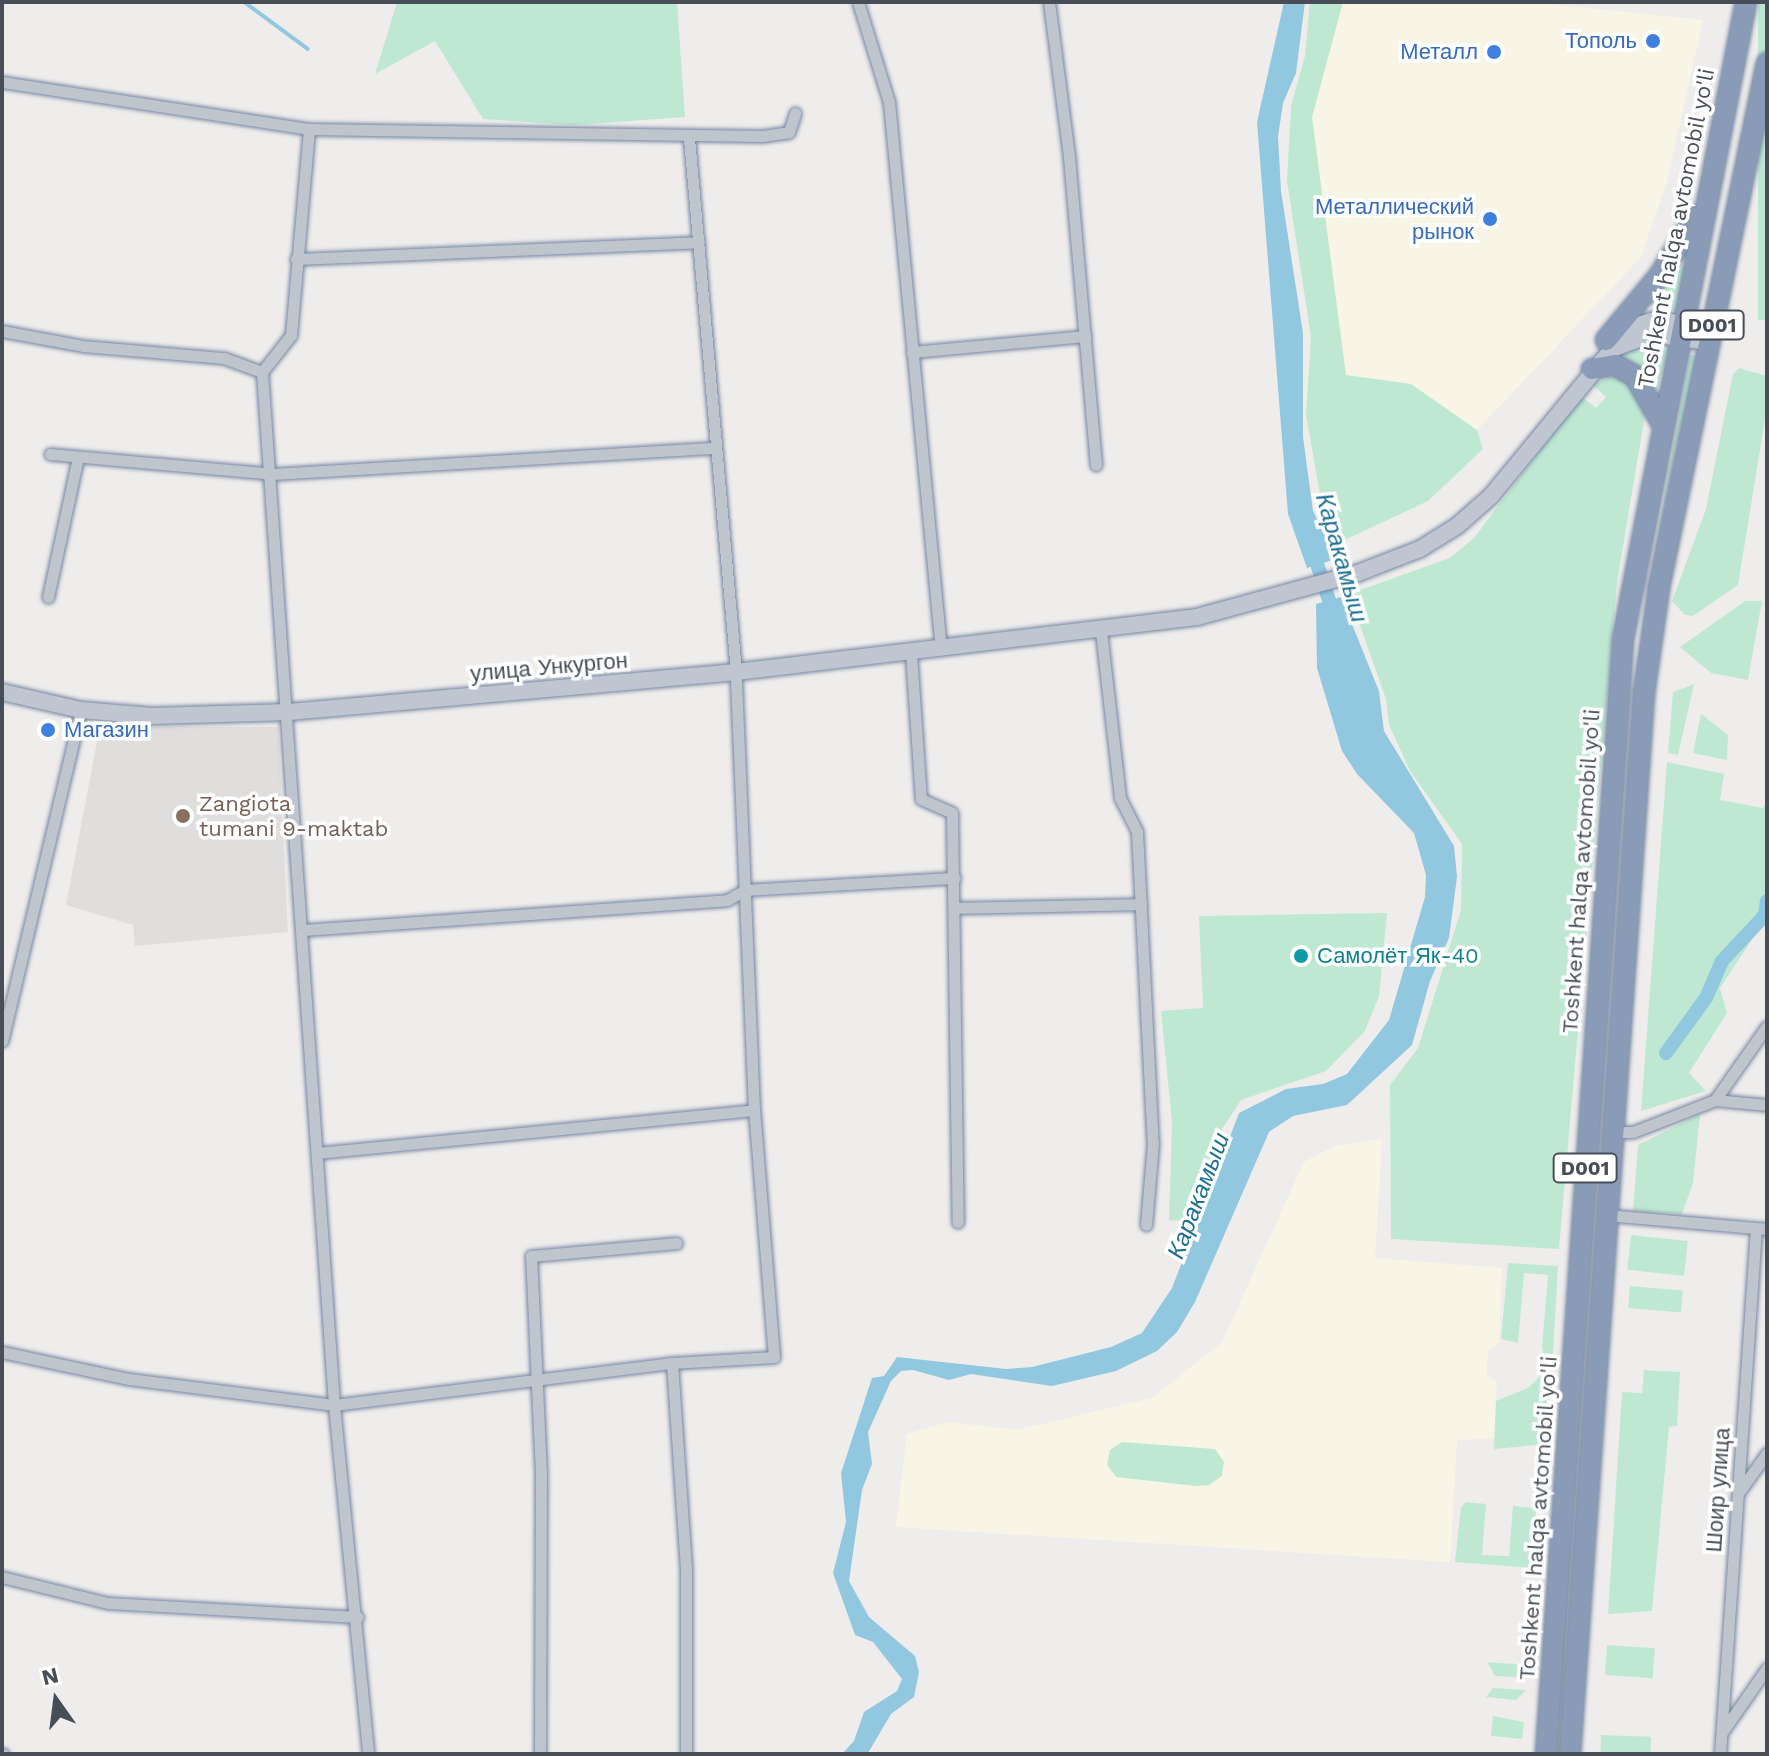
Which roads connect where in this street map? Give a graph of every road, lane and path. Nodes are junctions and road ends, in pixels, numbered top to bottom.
1 (858, 2) edge
2 (1049, 2) edge
3 (1746, 2) edge
4 (1767, 63) edge
5 (2, 82) edge
6 (795, 113) dead end
7 (309, 129) junction
8 (689, 138) junction
9 (1707, 195) junction
10 (699, 242) junction
11 (296, 259) junction
12 (1680, 328) junction
13 (2, 331) edge
14 (1710, 334) junction
15 (1085, 336) junction
16 (1606, 340) junction
17 (912, 352) junction
18 (1592, 369) junction
19 (262, 372) junction
20 (1662, 422) junction
21 (715, 448) junction
22 (50, 454) dead end
23 (78, 457) junction
24 (1096, 465) dead end
25 (272, 474) junction
26 (1357, 570) junction
27 (1631, 583) junction
28 (1659, 587) junction
29 (48, 597) dead end
30 (1101, 631) junction
31 (941, 650) junction
32 (911, 653) junction
33 (736, 672) junction
34 (2, 692) edge
35 (81, 710) junction
36 (289, 712) junction
37 (955, 878) junction
38 (745, 890) junction
39 (1141, 904) junction
40 (955, 908) junction
41 (303, 930) junction
42 (1767, 1026) edge
43 (2, 1041) edge
44 (1715, 1100) junction
45 (1767, 1105) edge
46 (754, 1110) junction
47 (1611, 1132) junction
48 (317, 1153) junction
49 (1606, 1215) junction
50 (958, 1222) dead end
51 (1146, 1225) dead end
52 (1761, 1228) edge
53 (676, 1243) dead end
54 (2, 1352) edge
55 (672, 1363) junction
56 (538, 1377) junction
57 (334, 1405) junction
58 (1767, 1453) edge
59 (1564, 1480) junction
60 (1589, 1481) junction
61 (1738, 1492) junction
62 (2, 1577) edge
63 (358, 1617) junction
64 (1767, 1668) edge
65 (1722, 1731) junction
66 (368, 1754) edge
67 (540, 1754) edge
68 (686, 1754) edge
69 (1546, 1754) edge
70 (1570, 1754) edge
71 (1720, 1754) edge

1 - 17 street
2 - 15 street
3 - 9 highway, Toshkent halqa avtomobil yo'li / D001
4 - 14 highway, D001
5 - 7 street
6 - 8 street
7 - 8 street
7 - 11 street
8 - 10 street
9 - 12 highway, Toshkent halqa avtomobil yo'li / D001
9 - 16 highway
10 - 11 street
10 - 21 street
11 - 19 street
12 - 14 main road
12 - 16 main road
12 - 18 main road
12 - 20 highway, Toshkent halqa avtomobil yo'li / D001
13 - 19 street
14 - 28 highway, D001
15 - 17 street
15 - 24 street
16 - 26 main road
17 - 31 street
18 - 20 highway
18 - 26 main road
19 - 25 street
20 - 27 highway, Toshkent halqa avtomobil yo'li / D001
21 - 25 street
21 - 33 street
22 - 23 street
23 - 25 street
23 - 29 street
25 - 36 street
26 - 30 main road, улица Ункургон
27 - 28 highway
27 - 59 highway, Toshkent halqa avtomobil yo'li / D001
28 - 47 highway, D001
30 - 31 main road, улица Ункургон
30 - 39 street
31 - 32 main road, улица Ункургон
32 - 33 main road, улица Ункургон
32 - 37 street
33 - 36 main road, улица Ункургон
33 - 38 street
34 - 35 main road, улица Ункургон
35 - 36 main road, улица Ункургон
35 - 43 street
36 - 41 street
37 - 38 street
37 - 40 street
38 - 41 street
38 - 46 street
39 - 40 street
39 - 51 street
40 - 50 street
41 - 48 street
42 - 44 street
44 - 45 street
44 - 47 street
46 - 48 street
46 - 55 street
47 - 49 highway, D001
48 - 57 street
49 - 52 street, Шоир улица
49 - 60 highway, D001
52 - 61 street, Шоир улица
53 - 56 street
54 - 57 street
55 - 56 street
55 - 68 street
56 - 57 street
56 - 67 street
57 - 63 street
58 - 61 street
59 - 60 highway
59 - 69 highway, Toshkent halqa avtomobil yo'li / D001
60 - 70 highway, D001
61 - 65 street, Шоир улица
62 - 63 street
63 - 66 street
64 - 65 street
65 - 71 street, Шоир улица

